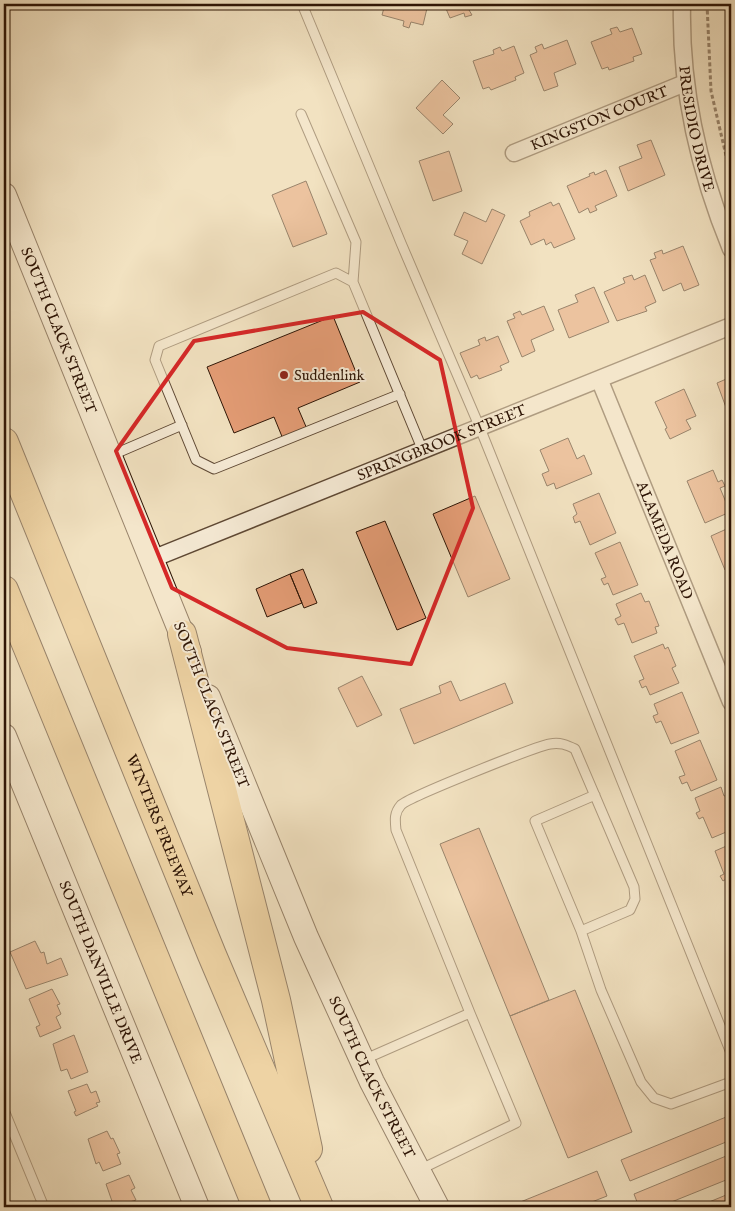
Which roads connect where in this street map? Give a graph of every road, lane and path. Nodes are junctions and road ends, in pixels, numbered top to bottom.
1 (302, 4) edge
2 (682, 4) edge
3 (707, 4) edge
4 (685, 83) junction
5 (301, 114) dead end
6 (514, 153) dead end
7 (731, 177) edge
8 (4, 195) edge
9 (731, 249) edge
10 (352, 282) junction
11 (731, 326) edge
12 (600, 381) junction
13 (400, 394) junction
14 (182, 425) junction
15 (480, 428) junction
16 (4, 442) edge
17 (423, 451) junction
18 (110, 456) junction
19 (152, 559) junction
20 (4, 590) edge
21 (182, 634) junction
22 (731, 702) edge
23 (4, 736) edge
24 (595, 795) junction
25 (580, 931) junction
26 (470, 1013) junction
27 (731, 1053) edge
28 (362, 1060) junction
29 (731, 1082) edge
30 (4, 1110) edge
31 (418, 1171) junction
32 (44, 1207) edge
33 (197, 1207) edge
34 (257, 1207) edge
35 (318, 1207) edge
36 (328, 1207) edge
37 (437, 1207) edge

1 - 15 lane
2 - 4 street, PRESIDIO DRIVE
3 - 7 path
4 - 6 street, KINGSTON COURT
4 - 9 street, PRESIDIO DRIVE
5 - 10 lane
8 - 18 main road, SOUTH CLACK STREET
10 - 13 lane
10 - 14 lane
11 - 12 street, SPRINGBROOK STREET
12 - 15 street, SPRINGBROOK STREET
12 - 22 street, ALAMEDA ROAD
13 - 14 lane
13 - 17 lane
14 - 18 lane
15 - 17 street, SPRINGBROOK STREET
15 - 27 lane
16 - 35 highway, WINTERS FREEWAY
17 - 19 street, SPRINGBROOK STREET
18 - 19 main road, SOUTH CLACK STREET
19 - 21 main road, SOUTH CLACK STREET
20 - 34 highway
21 - 28 main road, SOUTH CLACK STREET
21 - 36 highway
23 - 33 main road, SOUTH DANVILLE DRIVE
24 - 25 lane
24 - 25 lane
24 - 26 lane
25 - 29 lane
26 - 28 lane
26 - 31 lane
28 - 31 main road, SOUTH CLACK STREET
30 - 32 lane
31 - 37 main road, SOUTH CLACK STREET

